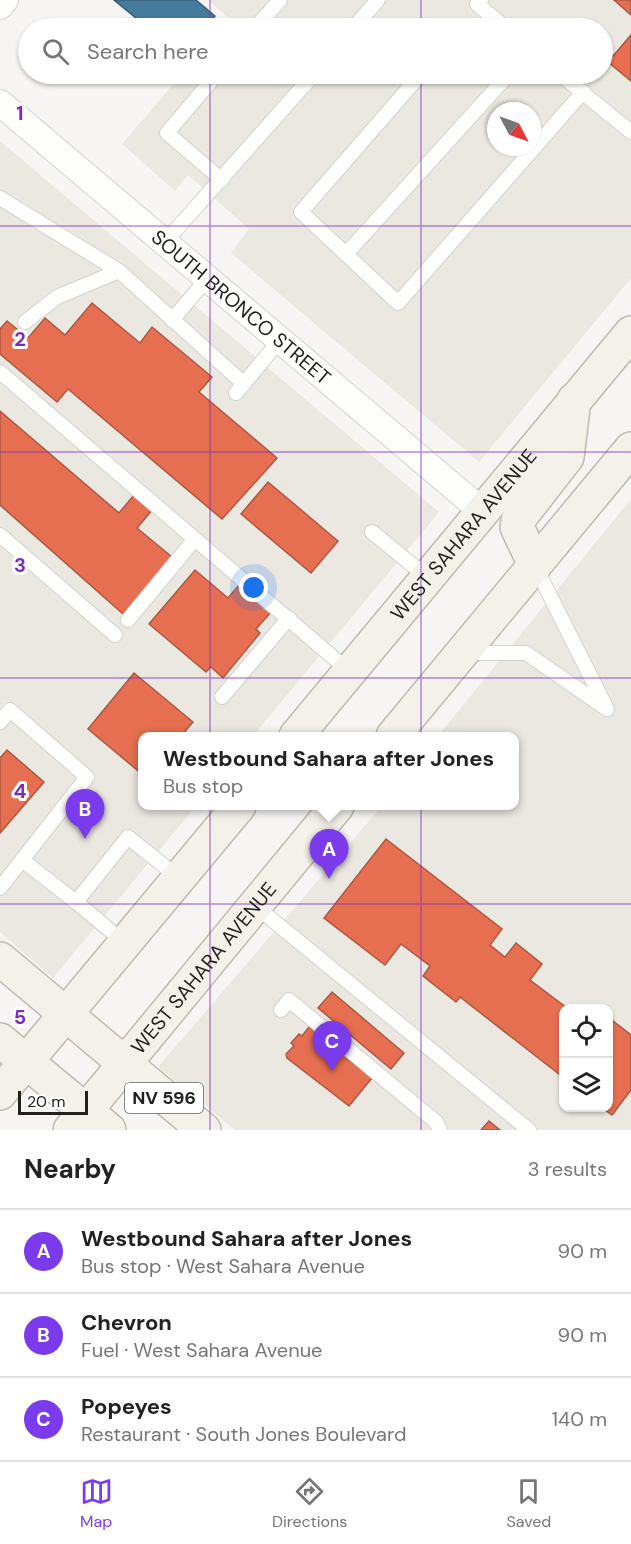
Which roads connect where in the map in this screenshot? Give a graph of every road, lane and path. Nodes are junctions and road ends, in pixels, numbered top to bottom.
1 (5, 0) edge
2 (280, 0) edge
3 (378, 0) edge
4 (481, 0) edge
5 (0, 6) edge
6 (264, 18) edge
7 (362, 18) edge
8 (494, 18) edge
9 (209, 84) edge
10 (305, 84) edge
11 (412, 84) edge
12 (500, 84) edge
13 (573, 84) edge
14 (583, 92) junction
15 (0, 104) edge
16 (631, 132) edge
17 (222, 180) junction
18 (0, 198) edge
19 (165, 242) junction
20 (347, 254) junction
21 (119, 271) junction
22 (207, 279) junction
23 (172, 320) junction
24 (25, 322) dead end
25 (631, 333) edge
26 (280, 340) junction
27 (0, 372) edge
28 (574, 400) junction
29 (631, 449) edge
30 (482, 511) junction
31 (372, 532) dead end
32 (0, 535) edge
33 (195, 539) junction
34 (535, 565) junction
35 (427, 577) junction
36 (289, 618) junction
37 (128, 620) dead end
38 (115, 635) dead end
39 (462, 653) junction
40 (350, 671) junction
41 (222, 697) dead end
42 (0, 722) edge
43 (299, 732) edge
44 (396, 732) edge
45 (236, 810) edge
46 (334, 810) edge
47 (22, 860) junction
48 (179, 878) junction
49 (0, 888) edge
50 (76, 902) junction
51 (254, 905) junction
52 (125, 943) junction
53 (0, 959) edge
54 (281, 1010) dead end
55 (66, 1015) junction
56 (0, 1040) edge
57 (26, 1062) junction
58 (124, 1066) junction
59 (0, 1094) edge
60 (88, 1124) edge
61 (204, 1130) edge
62 (440, 1130) edge
63 (529, 1130) edge

1 - 5 street
2 - 6 lane
3 - 7 lane
4 - 8 lane
9 - 17 lane
10 - 17 lane
11 - 20 lane
12 - 20 lane
13 - 14 lane
14 - 16 lane
14 - 20 lane
15 - 19 street, SOUTH BRONCO STREET
17 - 19 lane
18 - 21 lane
19 - 22 street, SOUTH BRONCO STREET
21 - 23 lane
21 - 24 lane
22 - 23 lane
22 - 26 street, SOUTH BRONCO STREET
23 - 26 lane
25 - 28 main road, WEST SAHARA AVENUE
26 - 30 street, SOUTH BRONCO STREET
27 - 33 lane
28 - 30 main road, WEST SAHARA AVENUE
28 - 34 main road
29 - 34 main road
30 - 35 main road, WEST SAHARA AVENUE
31 - 35 lane
32 - 38 lane
33 - 36 lane
33 - 37 lane
34 - 39 main road
34 - 39 lane
35 - 40 main road, WEST SAHARA AVENUE
36 - 40 lane
36 - 41 lane
39 - 44 main road
40 - 43 main road, WEST SAHARA AVENUE
42 - 47 lane
45 - 48 main road
46 - 51 main road, WEST SAHARA AVENUE
47 - 49 lane
47 - 50 lane
48 - 50 lane
48 - 52 main road
50 - 52 lane
51 - 58 main road, WEST SAHARA AVENUE
51 - 63 lane
52 - 55 main road
53 - 55 main road
54 - 62 lane
55 - 57 main road
55 - 58 main road, NV 596
56 - 57 main road
57 - 59 main road
57 - 60 main road
58 - 60 main road, WEST SAHARA AVENUE
58 - 61 main road, NV 596

